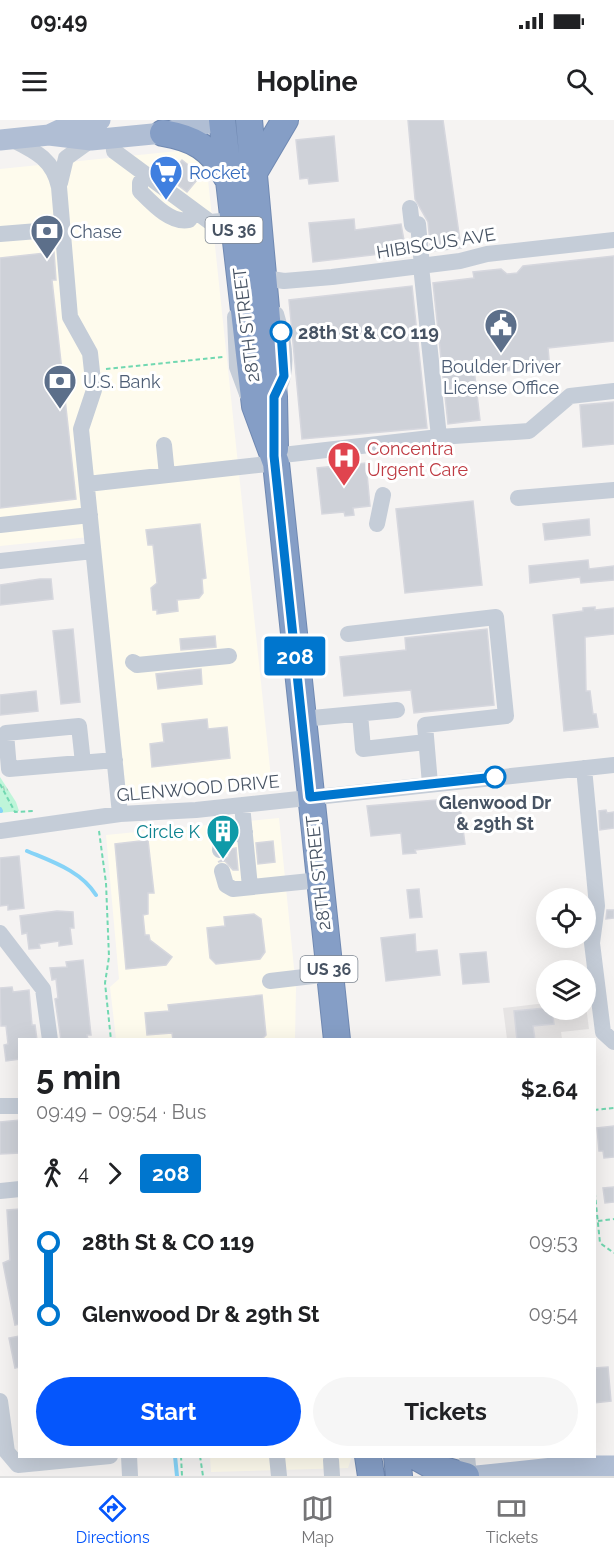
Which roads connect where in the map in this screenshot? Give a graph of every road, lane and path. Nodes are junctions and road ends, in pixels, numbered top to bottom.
1 (100, 120) edge
2 (222, 120) edge
3 (249, 120) edge
4 (285, 120) edge
5 (163, 133) junction
6 (49, 135) junction
7 (113, 138) junction
8 (5, 140) edge
9 (91, 140) junction
10 (255, 171) junction
11 (228, 179) junction
12 (59, 187) junction
13 (410, 208) dead end
14 (233, 220) junction
15 (63, 229) junction
16 (0, 234) edge
17 (614, 240) edge
18 (421, 266) junction
19 (257, 282) junction
20 (227, 357) dead end
21 (92, 370) junction
22 (614, 390) edge
23 (265, 401) junction
24 (439, 436) junction
25 (164, 445) dead end
26 (275, 459) junction
27 (167, 475) junction
28 (87, 484) junction
29 (614, 490) edge
30 (383, 495) dead end
31 (518, 498) dead end
32 (90, 515) junction
33 (376, 524) dead end
34 (0, 525) edge
35 (93, 551) junction
36 (0, 561) edge
37 (348, 634) dead end
38 (229, 656) dead end
39 (133, 662) dead end
40 (397, 710) dead end
41 (360, 714) junction
42 (302, 719) junction
43 (426, 742) junction
44 (115, 760) junction
45 (83, 763) junction
46 (614, 765) edge
47 (584, 768) junction
48 (0, 784) edge
49 (430, 784) junction
50 (310, 797) junction
51 (242, 804) junction
52 (43, 810) dead end
53 (120, 814) junction
54 (97, 816) junction
55 (0, 831) edge
56 (245, 832) junction
57 (220, 850) dead end
58 (222, 872) dead end
59 (320, 880) junction
60 (250, 887) junction
61 (0, 933) edge
62 (330, 974) junction
63 (270, 981) dead end
64 (50, 1038) edge
65 (111, 1038) edge
66 (337, 1038) edge
67 (614, 1041) edge
68 (614, 1108) edge
69 (596, 1110) edge
70 (18, 1189) edge
71 (0, 1191) edge
72 (596, 1203) edge
73 (614, 1219) edge
74 (598, 1221) junction
75 (614, 1253) edge
76 (0, 1401) edge
77 (93, 1458) edge
78 (129, 1458) edge
79 (181, 1458) edge
80 (200, 1458) edge
81 (277, 1458) edge
82 (368, 1458) edge
83 (397, 1458) edge
84 (419, 1458) edge
85 (467, 1458) edge
86 (614, 1468) edge
87 (13, 1469) edge
88 (130, 1476) edge
89 (182, 1476) edge
90 (203, 1476) edge
91 (279, 1476) edge
92 (370, 1476) edge
93 (399, 1476) edge
94 (468, 1476) edge
95 (477, 1476) edge
96 (591, 1476) edge

1 - 6 main road
2 - 5 main road
2 - 11 highway, 28TH STREET / US 36
3 - 10 highway, 28TH STREET / US 36
4 - 10 highway
5 - 7 main road
5 - 11 highway
6 - 8 main road
6 - 9 main road
7 - 9 main road
7 - 14 street
8 - 12 street
9 - 12 street
10 - 19 highway, 28TH STREET / US 36
11 - 14 highway, 28TH STREET / US 36
12 - 15 street
13 - 18 street
14 - 19 highway, 28TH STREET / US 36
15 - 16 street
15 - 21 street
17 - 18 street, HIBISCUS AVE
18 - 19 street, HIBISCUS AVE
18 - 24 street
19 - 23 highway, 28TH STREET / US 36
19 - 23 street
20 - 21 path
21 - 28 street
22 - 24 street
23 - 26 highway, 28TH STREET / US 36
24 - 26 street
25 - 27 street
26 - 27 street
26 - 42 highway, 28TH STREET / US 36
27 - 28 street
28 - 32 street
29 - 31 street
30 - 33 street
32 - 34 street
32 - 35 street
35 - 36 street
35 - 44 street
37 - 43 street
38 - 39 street
40 - 41 street
41 - 42 street
41 - 43 street
42 - 50 highway, 28TH STREET / US 36
43 - 49 street
44 - 45 street
44 - 53 street
45 - 45 street
46 - 47 street, GLENWOOD DRIVE
47 - 49 street, GLENWOOD DRIVE
47 - 67 street
48 - 52 path
49 - 50 street, GLENWOOD DRIVE
50 - 51 street, GLENWOOD DRIVE
50 - 59 highway, 28TH STREET / US 36
51 - 53 street, GLENWOOD DRIVE
51 - 56 street
53 - 54 street, GLENWOOD DRIVE
54 - 55 street, GLENWOOD DRIVE
54 - 65 path
56 - 57 street
56 - 60 street
58 - 60 street
59 - 60 street
59 - 62 highway, 28TH STREET / US 36
61 - 64 street
62 - 63 street
62 - 66 highway, 28TH STREET / US 36
68 - 69 path
70 - 71 street
72 - 74 path
73 - 74 path
74 - 75 path
76 - 87 street
77 - 87 street
78 - 88 street
79 - 89 path
80 - 90 path
81 - 91 street
82 - 92 highway
83 - 93 highway
84 - 94 highway
85 - 94 street
86 - 95 main road
86 - 96 main road

